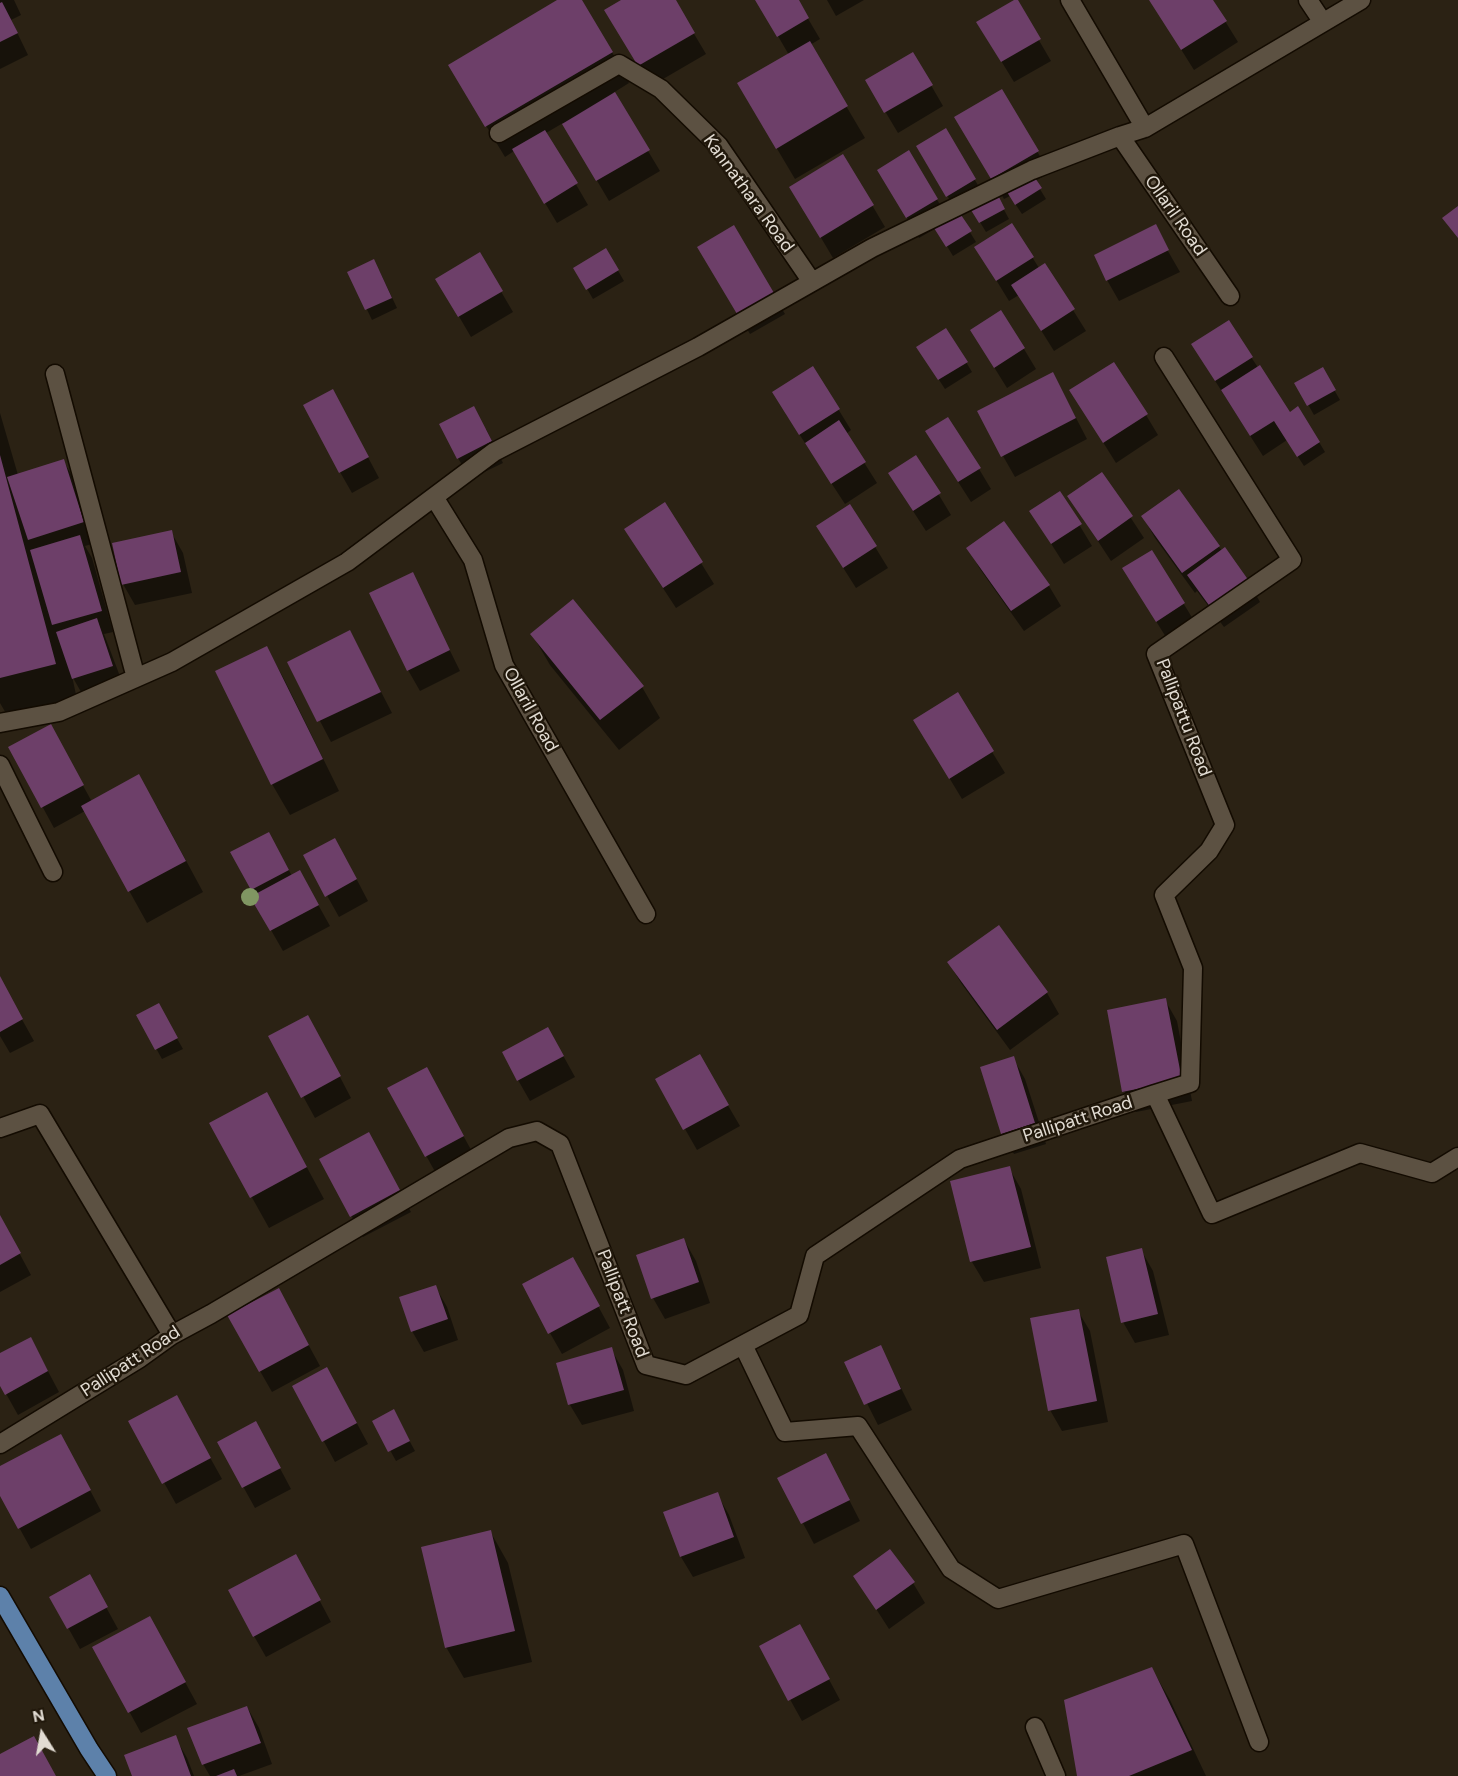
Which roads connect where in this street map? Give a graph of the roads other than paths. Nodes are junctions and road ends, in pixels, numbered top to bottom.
1 (1070, 0) edge
2 (1308, 0) edge
3 (1361, 0) edge
4 (1322, 21) junction
5 (1145, 128) junction
6 (499, 133) dead end
7 (1120, 136) junction
8 (812, 282) junction
9 (1230, 296) dead end
10 (1164, 357) dead end
11 (55, 374) dead end
12 (434, 497) junction
13 (136, 678) junction
14 (0, 723) edge
15 (0, 765) edge
16 (53, 872) dead end
17 (646, 914) dead end
18 (1155, 1094) junction
19 (0, 1128) edge
20 (1458, 1157) edge
21 (172, 1335) junction
22 (743, 1345) junction
23 (0, 1444) edge
24 (0, 1596) edge
25 (1035, 1727) dead end
26 (1259, 1742) dead end
27 (107, 1776) edge
28 (1056, 1776) edge

1 - 5 street
2 - 4 street
3 - 4 street
4 - 5 street
5 - 7 street
6 - 8 street, Kannathara Road
7 - 8 street
7 - 9 street, Ollaril Road
8 - 12 street
10 - 18 street, Pallipattu Road
11 - 13 street
12 - 13 street
12 - 17 street, Ollaril Road
13 - 14 street
15 - 16 street
18 - 20 street, Pallipatt Road
18 - 22 street, Pallipatt Road
19 - 21 street
21 - 22 street, Pallipatt Road
21 - 23 street, Pallipatt Road
22 - 26 street
24 - 27 main road
25 - 28 street

